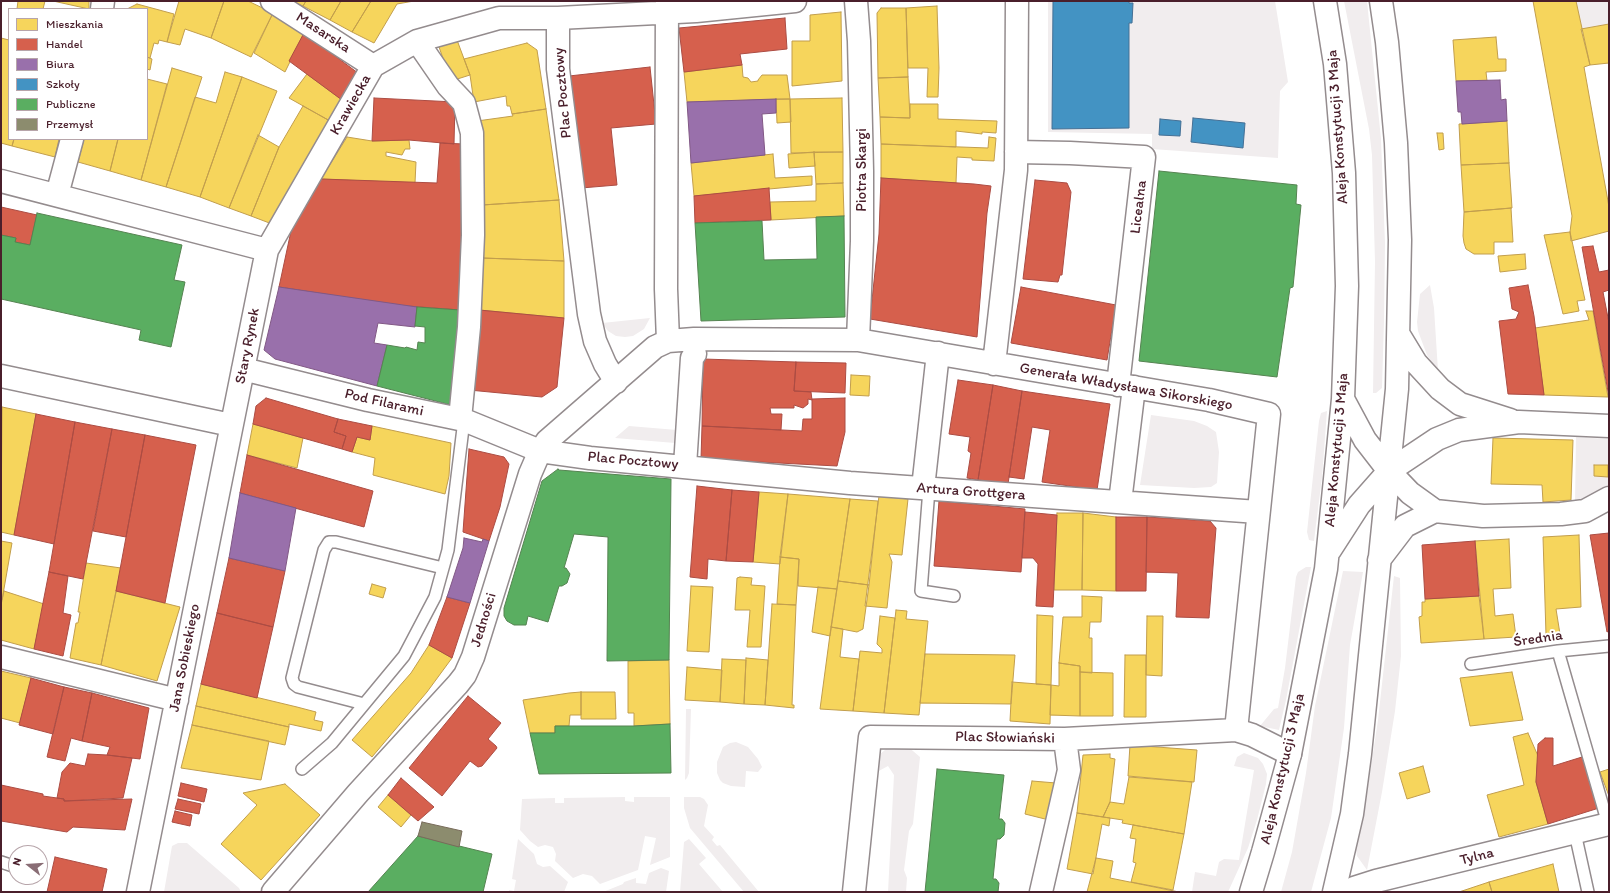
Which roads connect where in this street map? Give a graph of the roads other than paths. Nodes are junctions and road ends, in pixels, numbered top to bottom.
1 (272, 1) edge
2 (795, 1) edge
3 (856, 1) edge
4 (1017, 1) edge
5 (1325, 1) edge
6 (1381, 1) edge
7 (667, 6) edge
8 (496, 9) edge
9 (558, 18) junction
10 (416, 41) junction
11 (373, 66) junction
12 (69, 149) edge
13 (1016, 152) junction
14 (1, 181) edge
15 (57, 195) junction
16 (267, 250) junction
17 (1399, 335) junction
18 (858, 340) junction
19 (668, 341) junction
20 (938, 353) junction
21 (695, 354) dead end
22 (994, 364) junction
23 (243, 369) junction
24 (1, 376) edge
25 (616, 382) junction
26 (1126, 386) junction
27 (1343, 399) junction
28 (462, 420) junction
29 (1519, 422) junction
30 (231, 425) junction
31 (1609, 426) edge
32 (531, 447) junction
33 (685, 466) junction
34 (1389, 471) junction
35 (926, 488) junction
36 (1609, 498) edge
37 (1120, 502) junction
38 (1435, 511) junction
39 (1258, 512) junction
40 (1328, 553) junction
41 (1379, 560) junction
42 (443, 568) junction
43 (954, 596) dead end
44 (1609, 646) edge
45 (1558, 651) junction
46 (1, 657) edge
47 (1471, 664) dead end
48 (177, 700) junction
49 (364, 704) junction
50 (1236, 730) junction
51 (1065, 739) junction
52 (1290, 754) junction
53 (302, 769) dead end
54 (1609, 824) edge
55 (1575, 833) junction
56 (138, 892) edge
57 (273, 892) edge
58 (854, 892) edge
59 (1041, 892) edge
60 (1251, 892) edge
61 (1334, 892) edge
62 (1347, 892) edge
63 (1588, 892) edge

1 - 11 street, Masarska
2 - 7 street
3 - 18 street, Piotra Skargi
4 - 13 street
5 - 27 street, Aleja Konstytucji 3 Maja
6 - 17 street
7 - 9 street
7 - 19 street
8 - 9 street, Krawiecka
8 - 10 street, Krawiecka
9 - 25 street, Plac Pocztowy
10 - 11 street, Krawiecka
10 - 28 street
11 - 16 street, Krawiecka
12 - 15 street
13 - 22 street
13 - 26 street, Licealna
14 - 15 street
15 - 16 street
16 - 23 street, Stary Rynek
17 - 29 street
17 - 34 street
18 - 19 street, Generała Władysława Sikorskiego
18 - 20 street, Generała Władysława Sikorskiego
19 - 25 street, Jedności
20 - 22 street, Generała Władysława Sikorskiego
20 - 35 street
21 - 33 street, Plac Pocztowy
22 - 26 street, Generała Władysława Sikorskiego
23 - 28 street, Pod Filarami
23 - 30 street, Stary Rynek
24 - 30 street
25 - 32 street, Jedności
26 - 37 street, Licealna
26 - 39 street, Generała Władysława Sikorskiego
27 - 34 street
27 - 40 street, Aleja Konstytucji 3 Maja
28 - 32 street, Pod Filarami
28 - 42 lane
29 - 31 street
29 - 34 street
30 - 48 street, Jana Sobieskiego
32 - 33 street, Plac Pocztowy
32 - 57 street, Jedności
33 - 35 street, Artura Grottgera
34 - 38 street
34 - 40 street
34 - 41 street
35 - 37 street, Artura Grottgera
35 - 43 lane
36 - 38 street
37 - 39 street, Artura Grottgera
38 - 41 street
39 - 50 street, Generała Władysława Sikorskiego
40 - 52 street, Aleja Konstytucji 3 Maja
41 - 61 street
42 - 49 lane
42 - 49 lane
44 - 45 lane, Średnia
45 - 47 lane, Średnia
45 - 54 lane
46 - 48 street
48 - 56 street, Jana Sobieskiego
49 - 53 lane
50 - 51 street, Plac Słowiański
50 - 52 street, Plac Słowiański
51 - 58 street, Plac Słowiański
51 - 59 street
52 - 60 street, Aleja Konstytucji 3 Maja
54 - 55 street, Tylna
55 - 62 street, Tylna
55 - 63 lane

